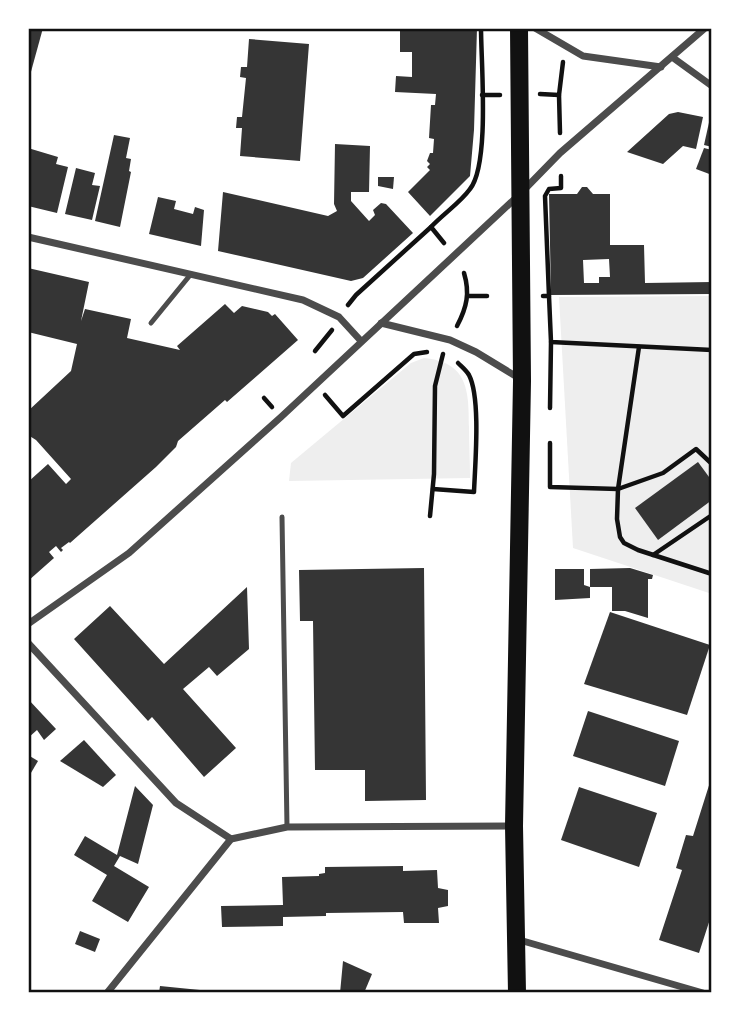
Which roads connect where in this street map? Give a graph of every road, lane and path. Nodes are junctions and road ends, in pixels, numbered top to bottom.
1 (481, 28) edge
2 (519, 28) edge
3 (535, 28) edge
4 (705, 28) edge
5 (672, 57) junction
6 (661, 67) junction
7 (712, 86) edge
8 (559, 95) dead end
9 (560, 153) junction
10 (520, 194) junction
11 (431, 227) junction
12 (28, 237) edge
13 (453, 255) junction
14 (464, 273) dead end
15 (191, 274) junction
16 (468, 296) junction
17 (487, 296) dead end
18 (522, 296) junction
19 (549, 296) junction
20 (340, 317) junction
21 (151, 323) dead end
22 (381, 323) junction
23 (455, 330) dead end
24 (450, 340) junction
25 (361, 341) junction
26 (551, 342) junction
27 (639, 347) junction
28 (712, 349) edge
29 (315, 351) dead end
30 (442, 356) junction
31 (522, 381) junction
32 (335, 406) dead end
33 (551, 408) dead end
34 (550, 443) dead end
35 (712, 464) edge
36 (433, 489) junction
37 (618, 489) junction
38 (712, 515) edge
39 (430, 516) dead end
40 (282, 517) dead end
41 (652, 555) junction
42 (712, 574) edge
43 (28, 624) edge
44 (28, 643) edge
45 (514, 826) junction
46 (286, 827) junction
47 (232, 839) junction
48 (516, 939) junction
49 (107, 993) edge
50 (517, 993) edge
51 (703, 993) edge

1 - 11 path
2 - 10 main road
3 - 6 street
4 - 5 street
5 - 6 street
5 - 7 street
6 - 9 street
8 - 9 path
9 - 10 street
9 - 19 path
10 - 13 street
10 - 18 main road
11 - 13 path
11 - 20 path
12 - 15 street
13 - 22 street
14 - 16 path
15 - 20 street
15 - 21 lane
16 - 17 path
16 - 23 path
18 - 19 path
18 - 31 main road
19 - 26 path
20 - 25 street
20 - 29 path
22 - 24 street
22 - 25 street
24 - 30 path
24 - 31 street
25 - 43 street
26 - 27 path
26 - 33 path
27 - 28 path
27 - 37 path
30 - 32 path
30 - 36 path
30 - 36 path
31 - 45 main road
34 - 37 path
35 - 37 path
36 - 39 path
37 - 41 path
38 - 41 path
40 - 46 lane
41 - 42 path
44 - 47 street
45 - 46 street
45 - 48 main road
46 - 47 street
47 - 49 street
48 - 50 main road
48 - 51 street

